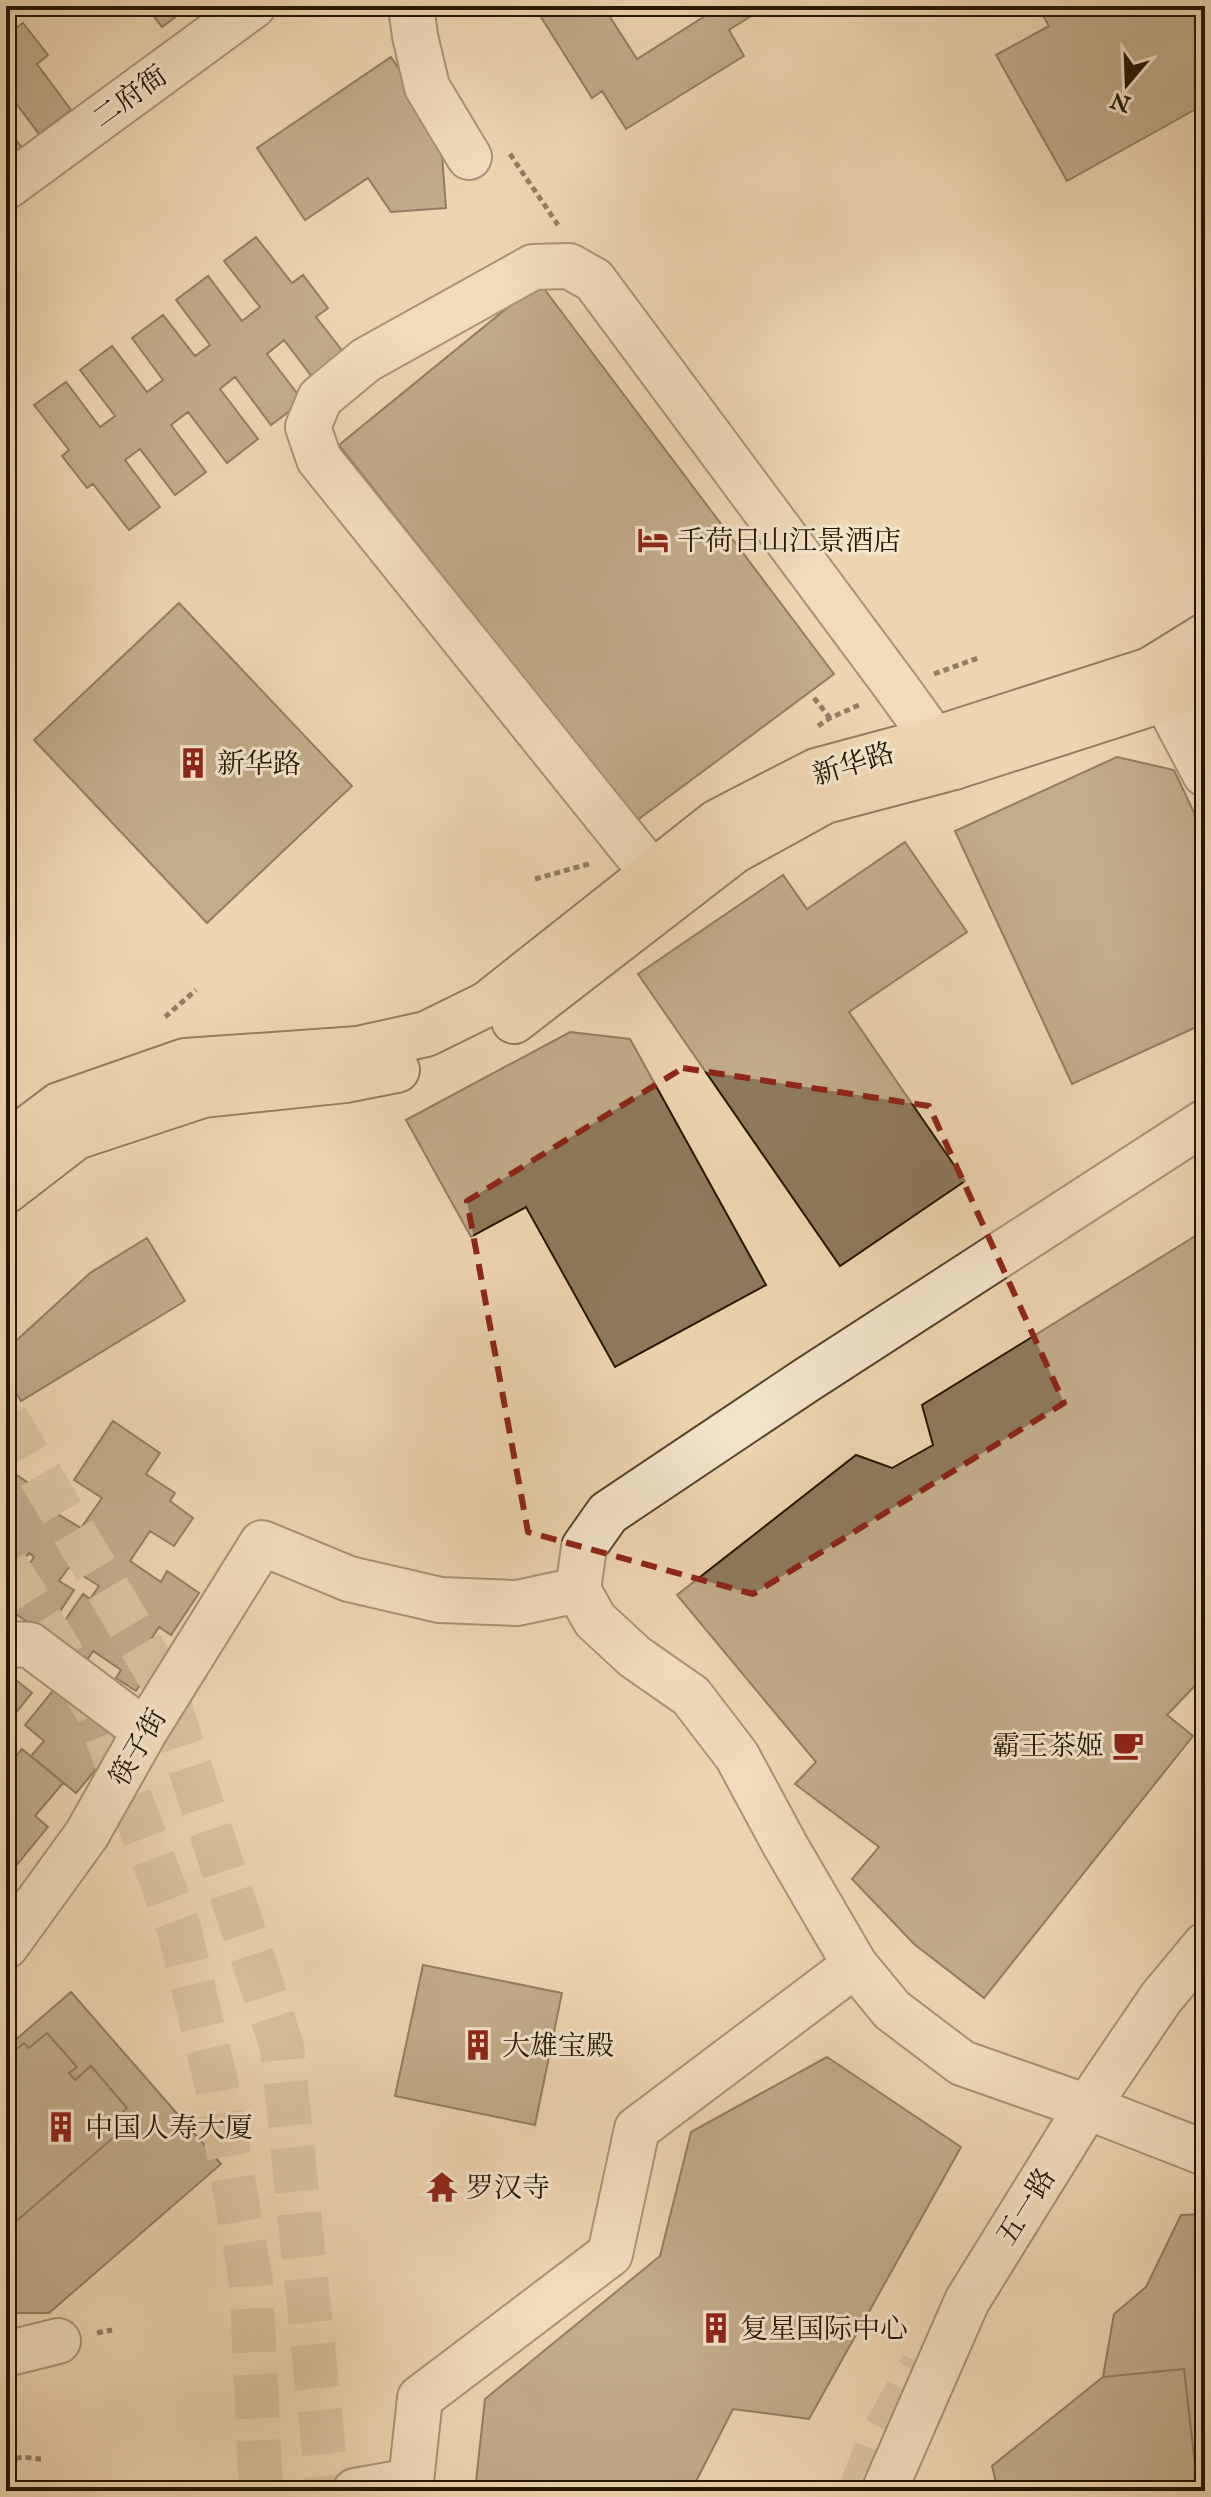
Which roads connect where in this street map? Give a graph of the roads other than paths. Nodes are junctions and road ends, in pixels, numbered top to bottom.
1 (253, 6) edge
2 (411, 6) edge
3 (469, 157) dead end
4 (6, 187) edge
5 (1205, 636) edge
6 (1205, 677) edge
7 (1158, 685) junction
8 (944, 753) junction
9 (1205, 774) edge
10 (652, 873) junction
11 (1205, 1122) edge
12 (6, 1145) edge
13 (6, 1191) edge
14 (578, 1590) junction
15 (6, 1647) edge
16 (145, 1731) junction
17 (1205, 1945) edge
18 (6, 1946) edge
19 (855, 1965) junction
20 (1087, 2107) junction
21 (1205, 2153) edge
22 (58, 2341) dead end
23 (6, 2354) edge
24 (355, 2491) edge
25 (884, 2491) edge

1 - 4 street, 二府衙
2 - 3 street
5 - 7 main road, 新华路
6 - 7 main road, 新华路
7 - 8 main road, 新华路
7 - 9 street
8 - 10 main road, 新华路
8 - 10 street
8 - 13 main road, 新华路
10 - 12 main road, 新华路
11 - 14 street
14 - 16 street, 筷子街
14 - 19 street
15 - 16 street
16 - 18 street, 筷子街
17 - 20 street, 五一路
19 - 20 street
19 - 24 street
20 - 21 street
20 - 25 street, 五一路
22 - 23 street

